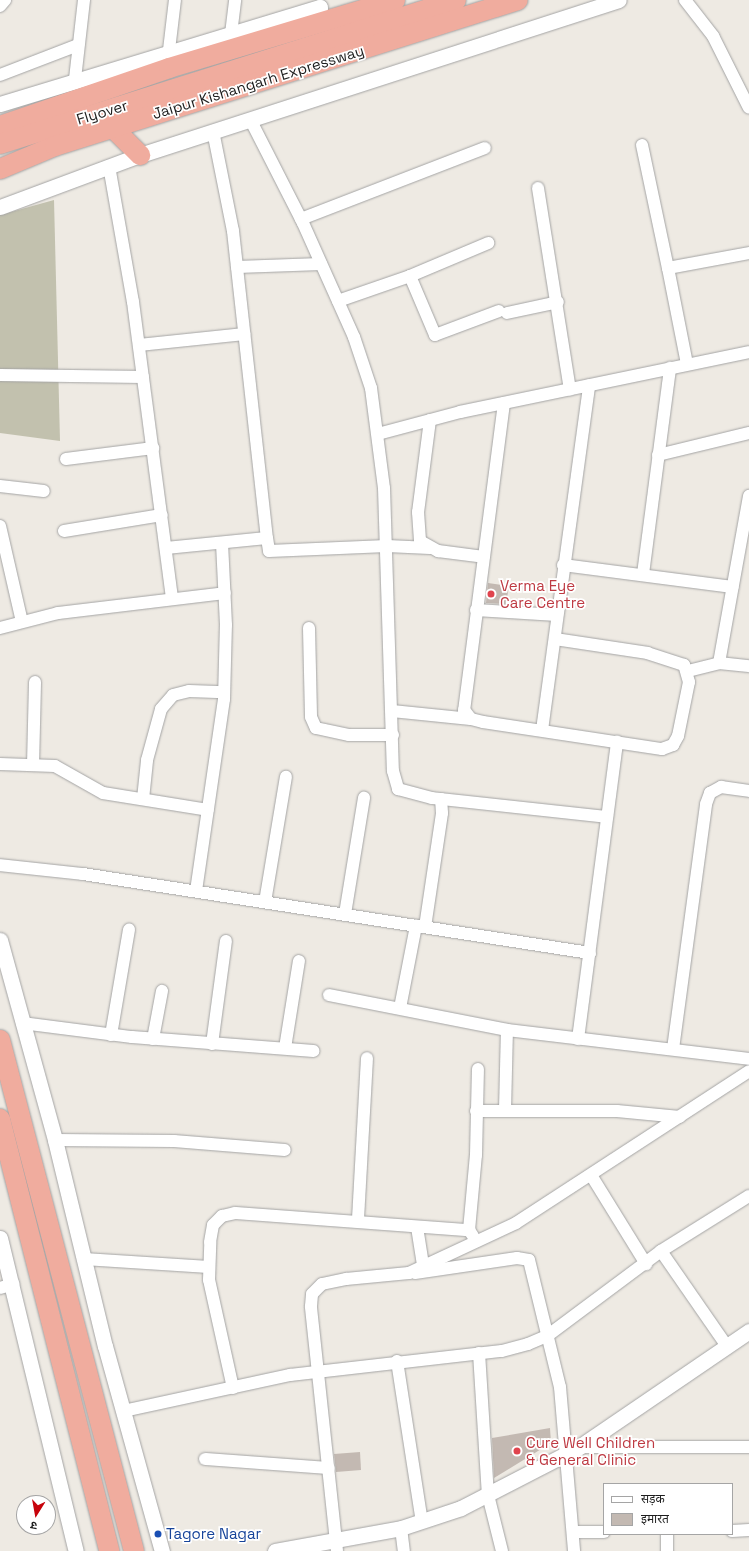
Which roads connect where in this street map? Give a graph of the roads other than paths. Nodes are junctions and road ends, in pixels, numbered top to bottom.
1 (5, 0) edge
2 (84, 0) edge
3 (175, 0) edge
4 (235, 0) edge
5 (395, 0) edge
6 (456, 0) edge
7 (518, 0) edge
8 (619, 0) edge
9 (685, 0) edge
10 (0, 6) edge
11 (320, 11) edge
12 (231, 34) junction
13 (78, 45) junction
14 (169, 50) junction
15 (0, 75) edge
16 (75, 79) junction
17 (0, 104) edge
18 (749, 108) edge
19 (250, 119) junction
20 (0, 126) edge
21 (112, 127) junction
22 (213, 131) junction
23 (0, 144) edge
24 (642, 145) dead end
25 (486, 148) dead end
26 (140, 155) junction
27 (109, 166) junction
28 (0, 169) edge
29 (538, 188) dead end
30 (0, 207) edge
31 (301, 219) junction
32 (488, 243) dead end
33 (749, 253) edge
34 (321, 264) junction
35 (237, 267) junction
36 (668, 268) junction
37 (410, 276) junction
38 (338, 301) junction
39 (558, 302) junction
40 (244, 334) junction
41 (139, 345) junction
42 (749, 352) edge
43 (687, 364) junction
44 (670, 368) junction
45 (0, 375) edge
46 (143, 377) junction
47 (589, 385) junction
48 (570, 389) junction
49 (504, 403) junction
50 (430, 420) junction
51 (749, 433) edge
52 (378, 434) junction
53 (153, 448) junction
54 (658, 455) junction
55 (66, 459) dead end
56 (0, 486) edge
57 (44, 491) dead end
58 (749, 496) edge
59 (162, 515) junction
60 (0, 526) edge
61 (64, 531) dead end
62 (267, 538) junction
63 (222, 543) junction
64 (386, 546) junction
65 (166, 548) junction
66 (430, 548) junction
67 (484, 557) junction
68 (564, 565) junction
69 (643, 574) junction
70 (733, 587) junction
71 (225, 593) junction
72 (172, 598) junction
73 (476, 610) junction
74 (557, 615) junction
75 (22, 622) junction
76 (0, 628) edge
77 (309, 628) dead end
78 (555, 639) junction
79 (719, 663) junction
80 (749, 666) edge
81 (688, 671) junction
82 (35, 682) dead end
83 (224, 692) junction
84 (392, 711) junction
85 (471, 719) junction
86 (542, 730) junction
87 (392, 735) junction
88 (617, 742) junction
89 (0, 764) edge
90 (33, 764) junction
91 (286, 777) dead end
92 (749, 791) edge
93 (364, 798) dead end
94 (143, 799) junction
95 (441, 799) junction
96 (208, 810) junction
97 (607, 817) junction
98 (0, 865) edge
99 (196, 891) junction
100 (265, 902) junction
101 (345, 914) junction
102 (421, 926) junction
103 (129, 930) dead end
104 (0, 940) edge
105 (226, 942) dead end
106 (590, 953) junction
107 (299, 961) dead end
108 (162, 991) dead end
109 (329, 995) dead end
110 (400, 1008) junction
111 (22, 1023) junction
112 (507, 1030) junction
113 (111, 1035) junction
114 (153, 1039) junction
115 (578, 1039) junction
116 (0, 1040) edge
117 (212, 1044) junction
118 (285, 1048) junction
119 (674, 1049) junction
120 (313, 1051) dead end
121 (367, 1058) dead end
122 (749, 1059) edge
123 (478, 1069) dead end
124 (749, 1071) edge
125 (505, 1110) junction
126 (476, 1111) junction
127 (680, 1117) junction
128 (0, 1119) edge
129 (55, 1140) junction
130 (285, 1150) dead end
131 (591, 1175) junction
132 (749, 1196) edge
133 (358, 1219) junction
134 (417, 1226) junction
135 (469, 1230) junction
136 (0, 1238) edge
137 (478, 1242) junction
138 (661, 1251) junction
139 (84, 1259) junction
140 (646, 1264) junction
141 (423, 1265) junction
142 (209, 1267) junction
143 (409, 1273) junction
144 (7, 1286) edge
145 (749, 1331) edge
146 (547, 1336) junction
147 (726, 1345) junction
148 (479, 1353) junction
149 (397, 1361) junction
150 (317, 1370) junction
151 (233, 1388) junction
152 (123, 1411) junction
153 (749, 1447) edge
154 (574, 1450) junction
155 (205, 1459) dead end
156 (329, 1468) junction
157 (488, 1495) junction
158 (422, 1522) junction
159 (401, 1528) junction
160 (749, 1530) edge
161 (733, 1531) edge
162 (574, 1532) junction
163 (603, 1532) edge
164 (667, 1535) edge
165 (132, 1545) edge
166 (108, 1547) edge
167 (336, 1547) edge
168 (76, 1551) edge
169 (162, 1551) edge
170 (275, 1551) edge
171 (404, 1551) edge
172 (502, 1551) edge
173 (574, 1551) edge
174 (668, 1551) edge

1 - 10 street
2 - 13 street
3 - 14 street
4 - 12 street
5 - 11 highway
6 - 23 highway, Flyover
7 - 21 highway, Jaipur Kishangarh Expressway
8 - 19 street
9 - 18 street
11 - 12 street
11 - 20 highway
12 - 14 street
13 - 15 street
13 - 16 street
14 - 16 street
16 - 17 street
19 - 22 street
19 - 31 street
21 - 26 highway
21 - 28 highway, Jaipur Kishangarh Expressway
22 - 26 street
22 - 35 street
24 - 36 street
25 - 31 street
26 - 27 street
27 - 30 street
27 - 41 street
29 - 39 street
31 - 34 street
32 - 37 street
33 - 36 street
34 - 35 street
34 - 38 street
35 - 40 street
36 - 43 street
37 - 38 street
37 - 39 street
38 - 52 street
39 - 48 street
40 - 41 street
40 - 62 street
41 - 46 street
42 - 43 street
43 - 44 street
44 - 47 street
44 - 54 street
45 - 46 street
46 - 53 street
47 - 48 street
47 - 68 street
48 - 49 street
49 - 50 street
49 - 67 street
50 - 52 street
50 - 66 street
51 - 54 street
52 - 64 street
53 - 55 street
53 - 59 street
54 - 69 street
56 - 57 street
58 - 70 street
59 - 61 street
59 - 65 street
60 - 75 street
62 - 63 street
62 - 64 street
63 - 65 street
63 - 71 street
64 - 66 street
64 - 84 street
65 - 72 street
66 - 67 street
67 - 73 street
68 - 69 street
68 - 74 street
69 - 70 street
70 - 79 street
71 - 72 street
71 - 83 street
72 - 75 street
73 - 74 street
73 - 85 street
74 - 78 street
75 - 76 street
77 - 87 street
78 - 81 street
78 - 86 street
79 - 80 street
79 - 81 street
81 - 88 street
82 - 90 street
83 - 94 street
83 - 96 street
84 - 85 street
84 - 87 street
85 - 86 street
86 - 88 street
87 - 95 street
88 - 97 street
89 - 90 street
90 - 94 street
91 - 100 street
92 - 119 street
93 - 101 street
94 - 96 street
95 - 97 street
95 - 102 street
96 - 99 street
97 - 106 street
98 - 99 street
99 - 100 street
100 - 101 street
101 - 102 street
102 - 106 street
102 - 110 street
103 - 113 street
104 - 111 street
105 - 117 street
106 - 115 street
107 - 118 street
108 - 114 street
109 - 110 street
110 - 112 street
111 - 113 street
111 - 129 street
112 - 115 street
112 - 125 street
113 - 114 street
114 - 117 street
115 - 119 street
116 - 165 highway
117 - 118 street
118 - 120 street
119 - 122 street
121 - 133 street
123 - 126 street
124 - 127 street
125 - 126 street
125 - 127 street
126 - 135 street
127 - 131 street
128 - 166 highway
129 - 130 street
129 - 139 street
131 - 137 street
131 - 140 street
132 - 138 street
133 - 134 street
133 - 142 street
134 - 135 street
134 - 141 street
135 - 137 street
136 - 144 street
137 - 141 street
138 - 140 street
138 - 147 street
139 - 142 street
139 - 152 street
140 - 146 street
141 - 143 street
142 - 151 street
143 - 146 street
143 - 150 street
144 - 168 street
145 - 147 street
146 - 148 street
146 - 154 street
147 - 154 street
148 - 149 street
148 - 157 street
149 - 150 street
149 - 158 street
150 - 151 street
150 - 156 street
151 - 152 street
152 - 169 street
153 - 154 street
154 - 157 street
154 - 162 street
155 - 156 street
156 - 167 street
157 - 158 street
157 - 172 street
158 - 159 street
159 - 167 street
159 - 171 street
160 - 161 street
162 - 163 street
162 - 173 street
164 - 174 street
167 - 170 street

